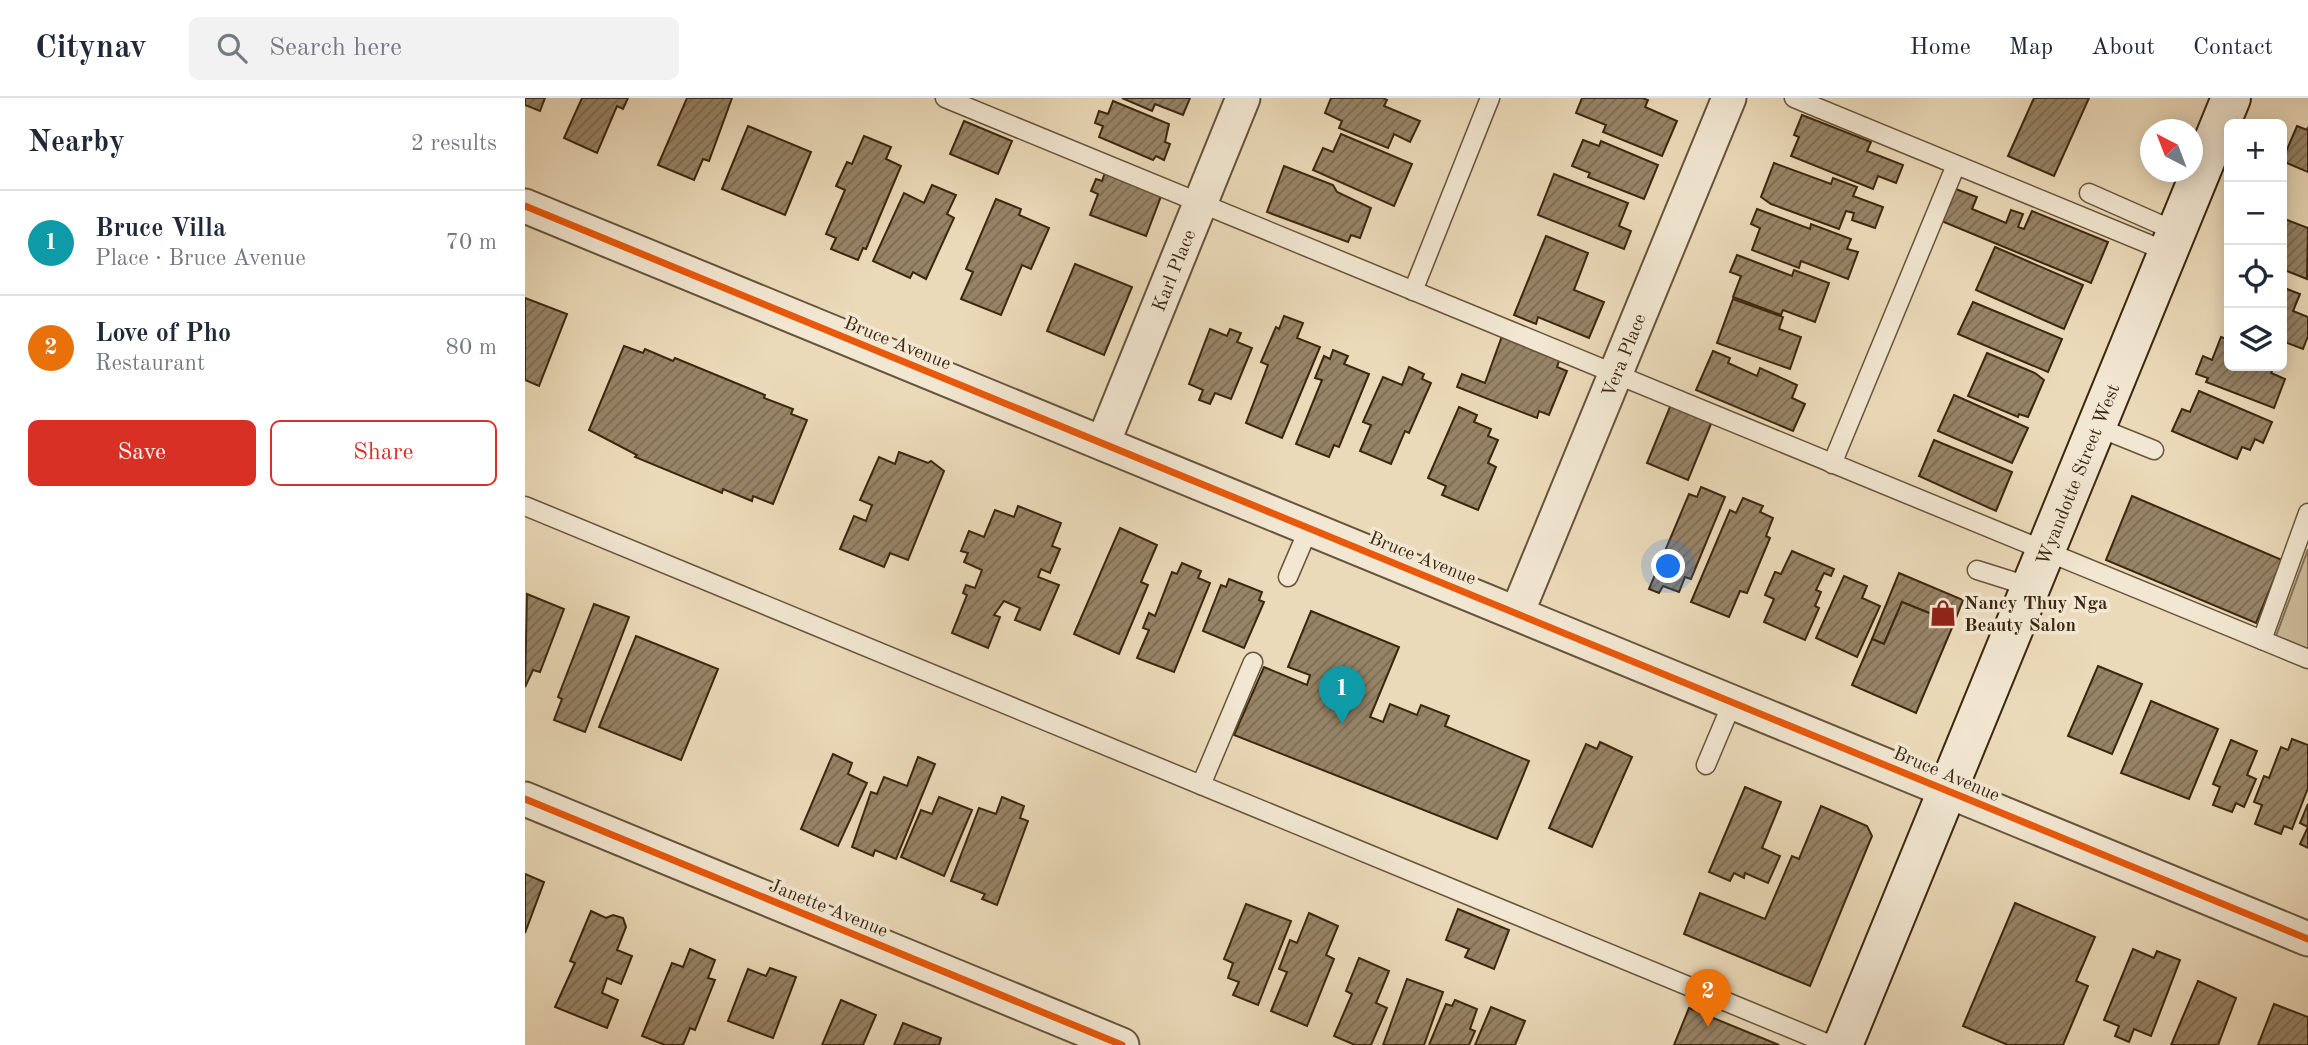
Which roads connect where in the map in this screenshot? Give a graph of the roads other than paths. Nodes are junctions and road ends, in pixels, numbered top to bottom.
1 (946, 98) edge
2 (1243, 98) edge
3 (1490, 98) edge
4 (1729, 98) edge
5 (1794, 98) edge
6 (2231, 98) edge
7 (1956, 165) junction
8 (2089, 193) dead end
9 (1200, 203) junction
10 (525, 206) edge
11 (2171, 241) junction
12 (1413, 291) junction
13 (1616, 374) junction
14 (2097, 427) junction
15 (1103, 443) junction
16 (2154, 450) dead end
17 (1832, 464) junction
18 (526, 509) edge
19 (2308, 513) edge
20 (1309, 527) junction
21 (2046, 552) junction
22 (1977, 570) dead end
23 (1288, 577) dead end
24 (2031, 587) junction
25 (1517, 613) junction
26 (2262, 640) junction
27 (2308, 659) edge
28 (1253, 662) dead end
29 (1733, 701) junction
30 (1706, 765) dead end
31 (1201, 785) junction
32 (1948, 790) junction
33 (525, 799) edge
34 (2308, 939) edge
35 (1122, 1045) edge
36 (1831, 1045) edge
37 (1843, 1045) edge

1 - 9 lane
2 - 9 street, Karl Place
3 - 12 lane
4 - 13 street, Vera Place
5 - 7 lane
6 - 11 main road, Wyandotte Street West
7 - 11 lane
7 - 17 lane
8 - 11 lane
9 - 12 lane
9 - 15 street, Karl Place
10 - 15 street, Bruce Avenue
11 - 14 main road, Wyandotte Street West
12 - 13 lane
13 - 17 lane
13 - 25 street, Vera Place
14 - 16 lane
14 - 21 main road, Wyandotte Street West
15 - 20 street, Bruce Avenue
17 - 21 lane
18 - 31 lane
19 - 26 lane
20 - 23 lane
20 - 25 street, Bruce Avenue
21 - 24 main road, Wyandotte Street West
21 - 26 lane
22 - 24 lane
24 - 32 main road, Wyandotte Street West
25 - 29 street, Bruce Avenue
26 - 27 lane
28 - 31 lane
29 - 30 lane
29 - 32 street, Bruce Avenue
31 - 36 lane
32 - 34 street, Bruce Avenue
32 - 37 main road, Wyandotte Street West
33 - 35 street, Janette Avenue

